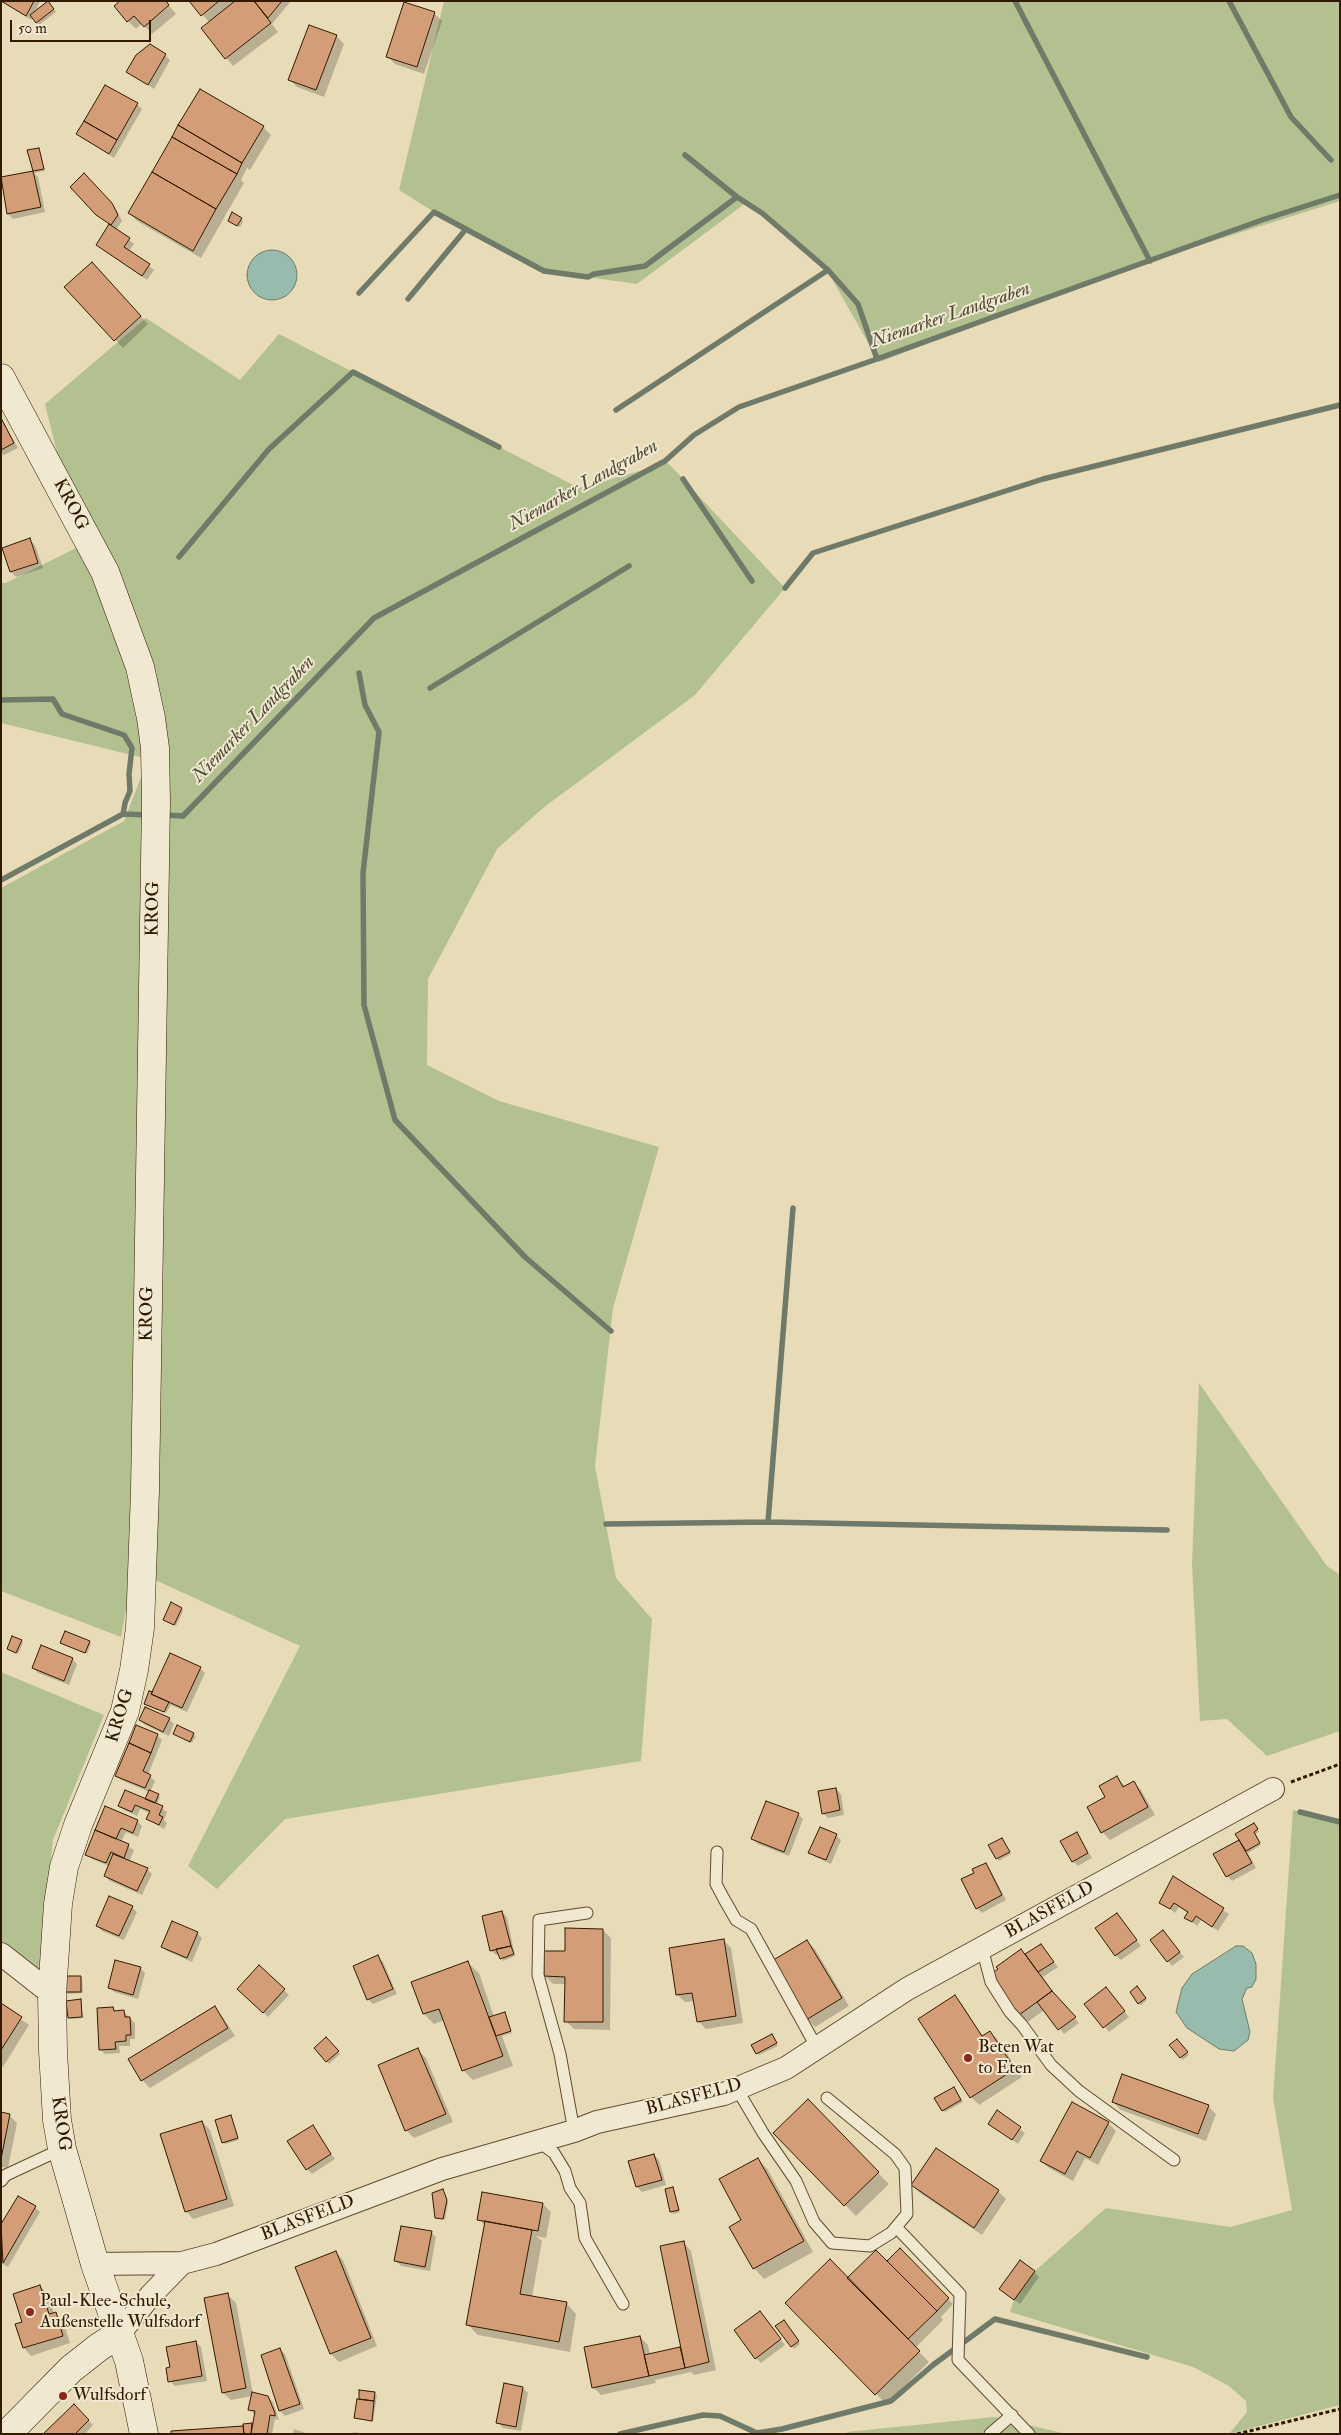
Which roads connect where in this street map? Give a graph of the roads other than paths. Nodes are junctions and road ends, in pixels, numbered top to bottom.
1 (1, 378) edge
2 (1273, 1790) road end
3 (717, 1852) dead end
4 (587, 1913) dead end
5 (982, 1948) junction
6 (1, 1954) edge
7 (52, 1994) junction
8 (817, 2048) junction
9 (737, 2089) junction
10 (827, 2098) dead end
11 (574, 2131) junction
12 (538, 2141) junction
13 (62, 2149) junction
14 (1174, 2160) dead end
15 (1, 2181) edge
16 (896, 2227) junction
17 (182, 2263) junction
18 (96, 2264) junction
19 (623, 2304) dead end
20 (119, 2334) junction
21 (1012, 2415) junction
22 (7, 2434) edge
23 (144, 2434) edge
24 (990, 2434) edge
25 (1029, 2434) edge

1 - 7 street, KROG
2 - 5 street, BLASFELD
3 - 8 lane
4 - 11 lane
5 - 8 street, BLASFELD
5 - 14 lane
6 - 7 street
7 - 13 street, KROG
8 - 9 street, BLASFELD
9 - 11 street, BLASFELD
9 - 16 lane
10 - 16 lane
11 - 12 street, BLASFELD
12 - 17 street, BLASFELD
12 - 19 lane
13 - 15 lane
13 - 18 street, KROG
16 - 21 lane
17 - 18 street, BLASFELD
17 - 20 street
18 - 20 street, KROG
20 - 22 street
20 - 23 street, KROG
21 - 24 lane
21 - 25 lane

